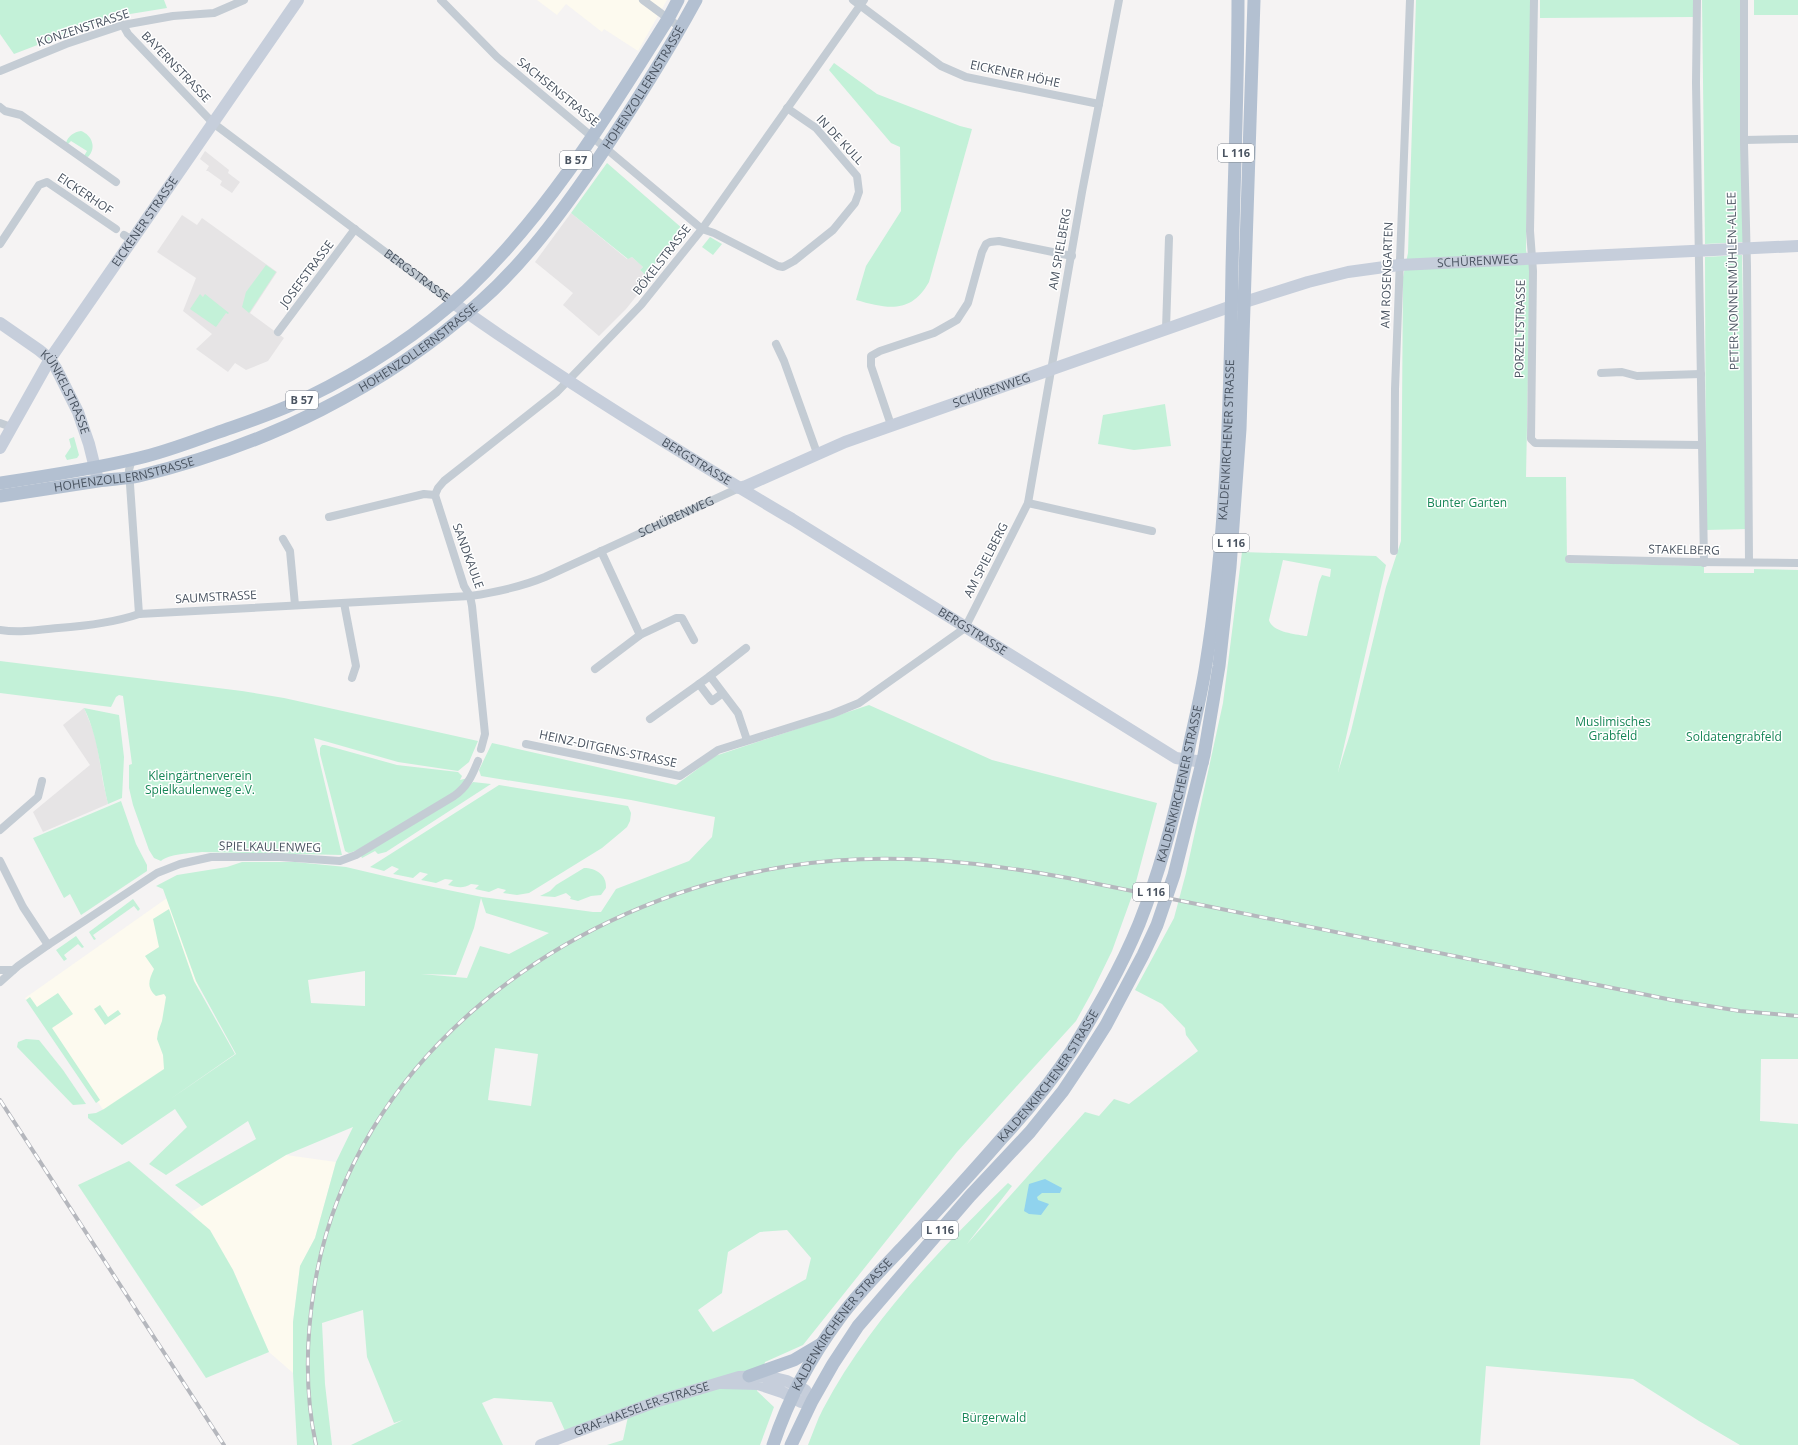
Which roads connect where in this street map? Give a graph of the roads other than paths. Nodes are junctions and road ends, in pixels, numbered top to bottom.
1 (244, 0) edge
2 (298, 0) edge
3 (441, 0) edge
4 (643, 0) edge
5 (678, 0) edge
6 (696, 0) edge
7 (853, 0) edge
8 (1118, 0) edge
9 (1238, 0) edge
10 (1248, 0) edge
11 (1254, 0) edge
12 (1410, 0) edge
13 (1534, 0) edge
14 (1697, 0) edge
15 (1744, 0) edge
16 (862, 3) edge
17 (668, 19) junction
18 (123, 25) junction
19 (681, 28) junction
20 (0, 71) edge
21 (1251, 72) junction
22 (1099, 104) junction
23 (0, 107) edge
24 (787, 108) junction
25 (214, 123) junction
26 (593, 136) junction
27 (1798, 139) edge
28 (1744, 140) junction
29 (606, 148) junction
30 (116, 182) dead end
31 (116, 228) dead end
32 (355, 229) junction
33 (702, 229) junction
34 (1169, 238) dead end
35 (0, 244) edge
36 (1798, 246) edge
37 (1746, 249) junction
38 (1698, 250) junction
39 (1072, 256) junction
40 (1532, 258) junction
41 (1399, 265) junction
42 (452, 302) junction
43 (1238, 304) junction
44 (467, 313) junction
45 (0, 323) edge
46 (1166, 329) junction
47 (278, 332) dead end
48 (776, 344) dead end
49 (50, 359) junction
50 (1051, 370) junction
51 (1602, 373) dead end
52 (1701, 374) junction
53 (568, 380) junction
54 (6, 425) edge
55 (891, 425) junction
56 (1701, 445) junction
57 (0, 448) edge
58 (817, 453) junction
59 (132, 459) junction
60 (94, 467) junction
61 (130, 478) junction
62 (101, 480) junction
63 (0, 483) edge
64 (739, 488) junction
65 (435, 495) junction
66 (0, 496) edge
67 (1028, 503) junction
68 (329, 517) dead end
69 (1152, 531) dead end
70 (282, 539) dead end
71 (601, 551) junction
72 (1394, 551) dead end
73 (1569, 559) dead end
74 (1748, 562) junction
75 (1704, 563) junction
76 (1798, 563) edge
77 (470, 596) junction
78 (344, 602) junction
79 (295, 605) junction
80 (139, 614) junction
81 (965, 628) junction
82 (0, 630) edge
83 (640, 635) junction
84 (694, 640) dead end
85 (746, 648) dead end
86 (595, 669) dead end
87 (710, 676) junction
88 (352, 678) dead end
89 (699, 684) junction
90 (723, 693) junction
91 (650, 719) dead end
92 (747, 740) junction
93 (526, 744) dead end
94 (481, 749) dead end
95 (1187, 760) junction
96 (478, 761) dead end
97 (1202, 762) junction
98 (42, 781) dead end
99 (0, 830) edge
100 (0, 861) edge
101 (48, 945) junction
102 (0, 970) edge
103 (13, 970) junction
104 (0, 982) edge
105 (822, 1343) junction
106 (749, 1376) junction
107 (721, 1383) junction
108 (794, 1392) junction
109 (812, 1400) junction
110 (541, 1445) edge
111 (773, 1445) edge
112 (792, 1445) edge

1 - 18 street, KONZENSTRASSE
2 - 25 street, EICKENER STRASSE
3 - 26 street, SACHSENSTRASSE
4 - 17 street
5 - 17 main road, HOHENZOLLERNSTRASSE / B 57
6 - 19 main road, HOHENZOLLERNSTRASSE / B 57
7 - 16 street, EICKENER HÖHE
8 - 22 street, AM SPIELBERG
9 - 43 main road, KALDENKIRCHENER STRASSE / L 116
10 - 21 street, KALDENKIRCHENER STRASSE
11 - 21 main road, KALDENKIRCHENER STRASSE / L 116
12 - 41 street, AM ROSENGARTEN
13 - 40 street, PORZELTSTRASSE
14 - 38 street
15 - 28 street, PETER-NONNENMÜHLEN-ALLEE
16 - 22 street, EICKENER HÖHE
16 - 24 street, BÖKELSTRASSE
17 - 19 street
17 - 26 main road, HOHENZOLLERNSTRASSE / B 57
18 - 20 street, KONZENSTRASSE
18 - 25 street, BAYERNSTRASSE
19 - 29 main road, HOHENZOLLERNSTRASSE / B 57
21 - 43 main road, KALDENKIRCHENER STRASSE / L 116
22 - 39 street, AM SPIELBERG
23 - 30 street
24 - 33 street, BÖKELSTRASSE
24 - 33 street, IN DE KULL
25 - 32 street, BERGSTRASSE
25 - 49 street, EICKENER STRASSE
26 - 29 street, SACHSENSTRASSE
26 - 42 main road, HOHENZOLLERNSTRASSE / B 57
27 - 28 street
28 - 37 street, PETER-NONNENMÜHLEN-ALLEE
29 - 33 street, SACHSENSTRASSE
29 - 44 main road, HOHENZOLLERNSTRASSE / B 57
31 - 35 street, EICKERHOF
32 - 42 street, BERGSTRASSE
32 - 47 street, JOSEFSTRASSE
33 - 53 street, BÖKELSTRASSE
34 - 46 street
36 - 37 street, SCHÜRENWEG
37 - 38 street, SCHÜRENWEG
37 - 74 street, PETER-NONNENMÜHLEN-ALLEE
38 - 40 street, SCHÜRENWEG
38 - 52 street
39 - 50 street, AM SPIELBERG
39 - 55 street
40 - 41 street, SCHÜRENWEG
40 - 56 street, PORZELTSTRASSE
41 - 43 street, SCHÜRENWEG
41 - 72 street, AM ROSENGARTEN
42 - 44 street, BERGSTRASSE
42 - 59 main road, HOHENZOLLERNSTRASSE / B 57
43 - 46 street, SCHÜRENWEG
43 - 95 main road, KALDENKIRCHENER STRASSE / L 116
43 - 97 main road, KALDENKIRCHENER STRASSE / L 116
44 - 53 street, BERGSTRASSE
44 - 61 main road, HOHENZOLLERNSTRASSE / B 57
45 - 49 street, KÜNKELSTRASSE
46 - 50 street, SCHÜRENWEG
48 - 58 street
49 - 54 street, EICKENER STRASSE
49 - 60 street, KÜNKELSTRASSE
50 - 55 street, SCHÜRENWEG
50 - 67 street, AM SPIELBERG
51 - 52 street
52 - 56 street
53 - 64 street, BERGSTRASSE
53 - 65 street, BÖKELSTRASSE
54 - 57 street, EICKENER STRASSE
55 - 58 street, SCHÜRENWEG
56 - 75 street
58 - 64 street, SCHÜRENWEG
59 - 60 main road, HOHENZOLLERNSTRASSE / B 57
59 - 61 street
60 - 62 street, KÜNKELSTRASSE
60 - 63 main road, HOHENZOLLERNSTRASSE / B 57
61 - 62 main road, HOHENZOLLERNSTRASSE / B 57
61 - 80 street
62 - 66 main road, HOHENZOLLERNSTRASSE / B 57
64 - 71 street, SCHÜRENWEG
64 - 81 street, BERGSTRASSE
65 - 68 street
65 - 77 street, SANDKAULE
67 - 69 street
67 - 81 street, AM SPIELBERG
70 - 79 street
71 - 77 street, SCHÜRENWEG
71 - 83 street
73 - 75 street, STAKELBERG
74 - 75 street, STAKELBERG
74 - 76 street, STAKELBERG
77 - 78 street, SAUMSTRASSE
77 - 94 street, SANDKAULE
78 - 79 street, SAUMSTRASSE
78 - 88 street
79 - 80 street, SAUMSTRASSE
80 - 82 street, SAUMSTRASSE
81 - 92 street, HEINZ-DITGENS-STRASSE
81 - 95 street, BERGSTRASSE
83 - 84 street
83 - 86 street
85 - 87 street
87 - 89 street
87 - 90 street
89 - 90 street
89 - 91 street
90 - 92 street
92 - 93 street, HEINZ-DITGENS-STRASSE
95 - 97 street, BERGSTRASSE
95 - 105 main road, KALDENKIRCHENER STRASSE / L 116
96 - 101 street, SPIELKAULENWEG
97 - 109 main road, KALDENKIRCHENER STRASSE / L 116
98 - 99 street
100 - 101 street
101 - 103 street, SPIELKAULENWEG
102 - 103 street
103 - 104 street, SPIELKAULENWEG
105 - 106 main road
105 - 108 main road, KALDENKIRCHENER STRASSE / L 116
106 - 107 street, GRAF-HAESELER-STRASSE
106 - 108 street, GRAF-HAESELER-STRASSE
107 - 108 street, GRAF-HAESELER-STRASSE
107 - 110 street, GRAF-HAESELER-STRASSE
108 - 109 street, GRAF-HAESELER-STRASSE
108 - 111 main road, KALDENKIRCHENER STRASSE / L 116
109 - 112 main road, KALDENKIRCHENER STRASSE / L 116

